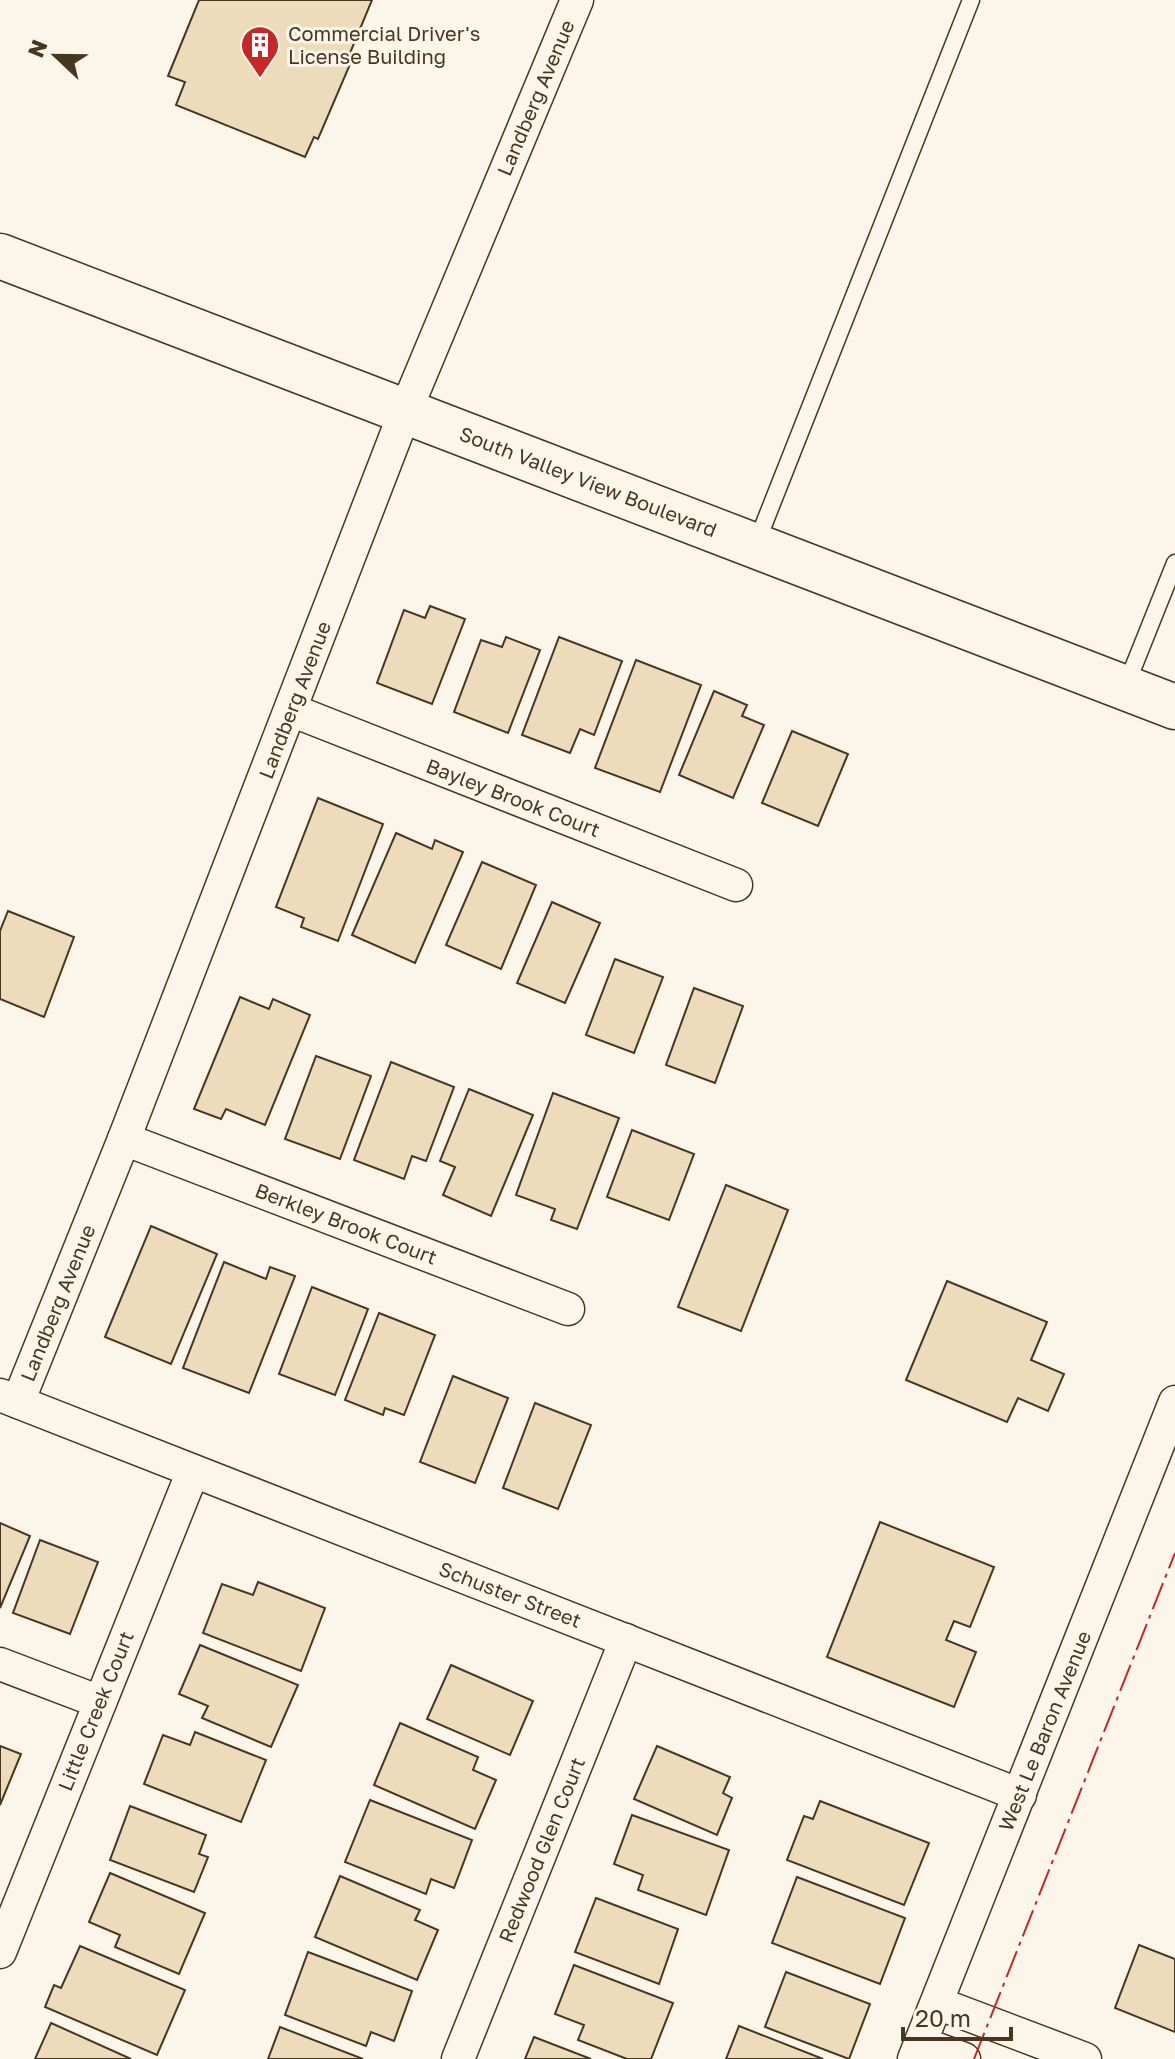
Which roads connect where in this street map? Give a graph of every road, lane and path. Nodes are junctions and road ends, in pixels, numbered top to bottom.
1 (577, 0) edge
2 (971, 0) edge
3 (0, 256) edge
4 (405, 412) junction
5 (755, 546) junction
6 (1175, 563) edge
7 (1125, 688) junction
8 (1175, 707) edge
9 (291, 710) junction
10 (736, 885) dead end
11 (124, 1139) junction
12 (568, 1309) dead end
13 (9, 1398) edge
14 (1175, 1402) edge
15 (193, 1471) junction
16 (626, 1640) junction
17 (0, 1664) edge
18 (100, 1702) junction
19 (1020, 1795) junction
20 (0, 1952) edge
21 (937, 2003) junction
22 (918, 2051) edge
23 (458, 2059) edge
24 (964, 2059) edge
25 (1085, 2059) edge

1 - 4 street, Landberg Avenue
2 - 5 lane
3 - 4 main road, South Valley View Boulevard
4 - 5 main road, South Valley View Boulevard
4 - 9 street, Landberg Avenue
5 - 7 main road, South Valley View Boulevard
6 - 7 lane
7 - 8 main road, South Valley View Boulevard
9 - 10 street, Bayley Brook Court
9 - 11 street, Landberg Avenue
11 - 12 street, Berkley Brook Court
11 - 13 street, Landberg Avenue
13 - 15 street, Schuster Street
14 - 19 street, West Le Baron Avenue
15 - 16 street, Schuster Street
15 - 18 street, Little Creek Court
16 - 19 street, Schuster Street
16 - 23 street, Redwood Glen Court
17 - 18 street
18 - 20 street, Little Creek Court
19 - 21 street, West Le Baron Avenue
21 - 22 street, West Le Baron Avenue
21 - 25 street
22 - 24 street

